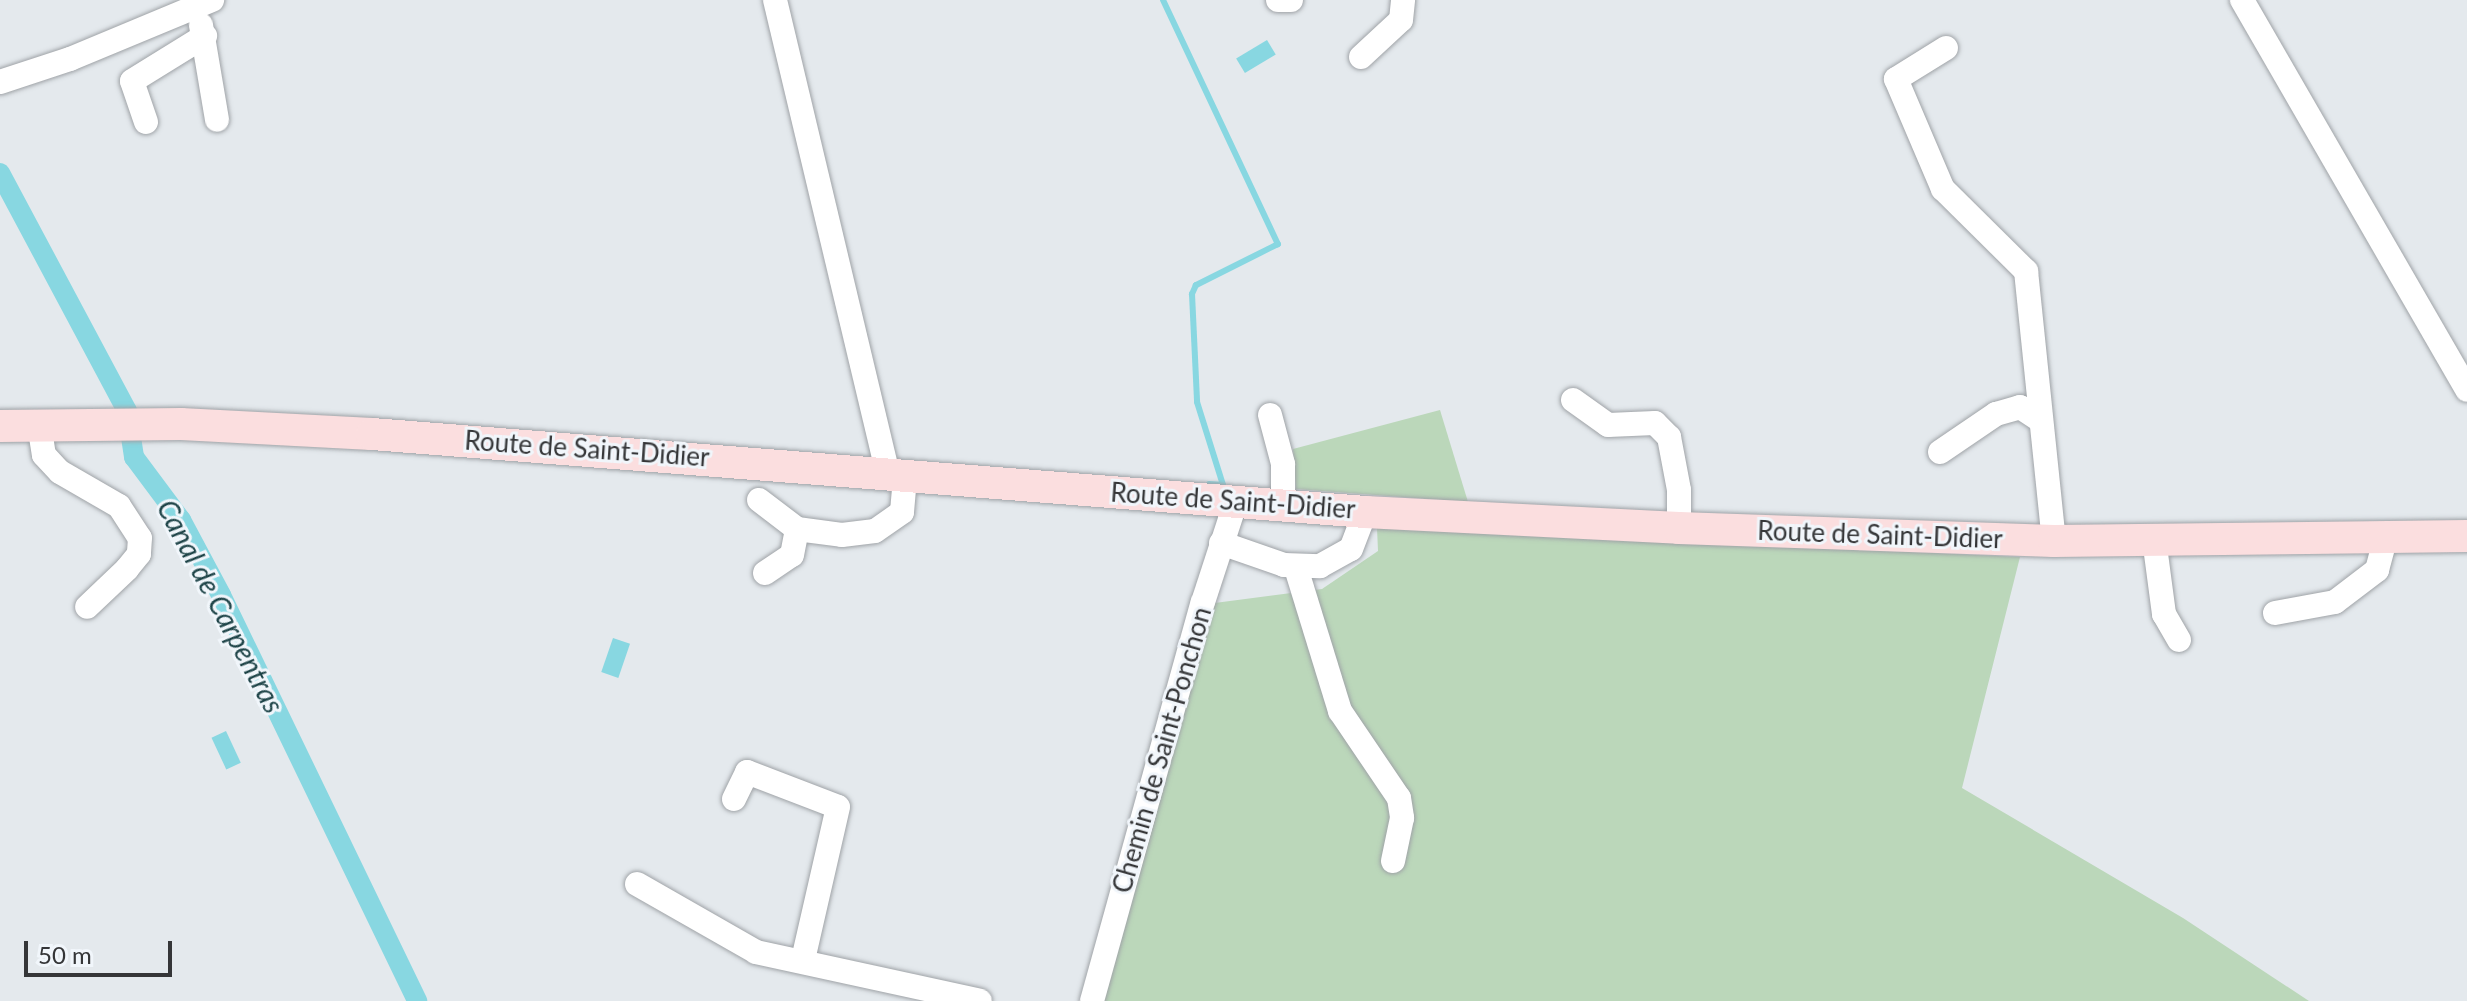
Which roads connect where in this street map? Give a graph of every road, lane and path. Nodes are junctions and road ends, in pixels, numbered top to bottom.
1 (775, 0) edge
2 (1278, 0) edge
3 (1291, 0) edge
4 (1403, 0) edge
5 (2242, 0) edge
6 (203, 4) edge
7 (205, 36) junction
8 (1946, 48) dead end
9 (1361, 57) dead end
10 (0, 82) edge
11 (217, 120) dead end
12 (146, 122) dead end
13 (2467, 390) edge
14 (1573, 400) dead end
15 (1270, 415) dead end
16 (2040, 420) junction
17 (39, 424) junction
18 (0, 426) edge
19 (1940, 452) dead end
20 (897, 476) junction
21 (759, 500) dead end
22 (1236, 501) junction
23 (1283, 505) junction
24 (1365, 512) junction
25 (1679, 528) junction
26 (797, 529) junction
27 (2467, 536) edge
28 (2386, 537) junction
29 (2154, 539) junction
30 (2054, 541) junction
31 (1221, 543) junction
32 (1296, 568) junction
33 (765, 573) dead end
34 (87, 607) dead end
35 (2275, 613) dead end
36 (2179, 640) dead end
37 (734, 799) dead end
38 (1393, 861) dead end
39 (637, 884) dead end
40 (803, 960) junction
41 (980, 1001) edge
42 (1092, 1001) edge

1 - 20 street
2 - 3 street
4 - 9 street
5 - 13 street
6 - 7 street
6 - 10 street
7 - 11 street
7 - 12 street
8 - 16 street
14 - 25 street
15 - 23 street
16 - 19 street
16 - 30 street
17 - 18 main road, Route de Saint-Didier
17 - 20 main road, Route de Saint-Didier
17 - 34 street
20 - 22 main road, Route de Saint-Didier
20 - 26 street
21 - 26 street
22 - 23 main road, Route de Saint-Didier
22 - 31 street, Chemin de Saint-Ponchon
23 - 24 main road, Route de Saint-Didier
24 - 25 main road, Route de Saint-Didier
24 - 32 street
25 - 30 main road, Route de Saint-Didier
26 - 33 street
27 - 28 main road, Route de Saint-Didier
28 - 29 main road, Route de Saint-Didier
28 - 35 street
29 - 30 main road, Route de Saint-Didier
29 - 36 street
31 - 32 street
31 - 42 street, Chemin de Saint-Ponchon
32 - 38 street
37 - 40 street
39 - 40 street
40 - 41 street

